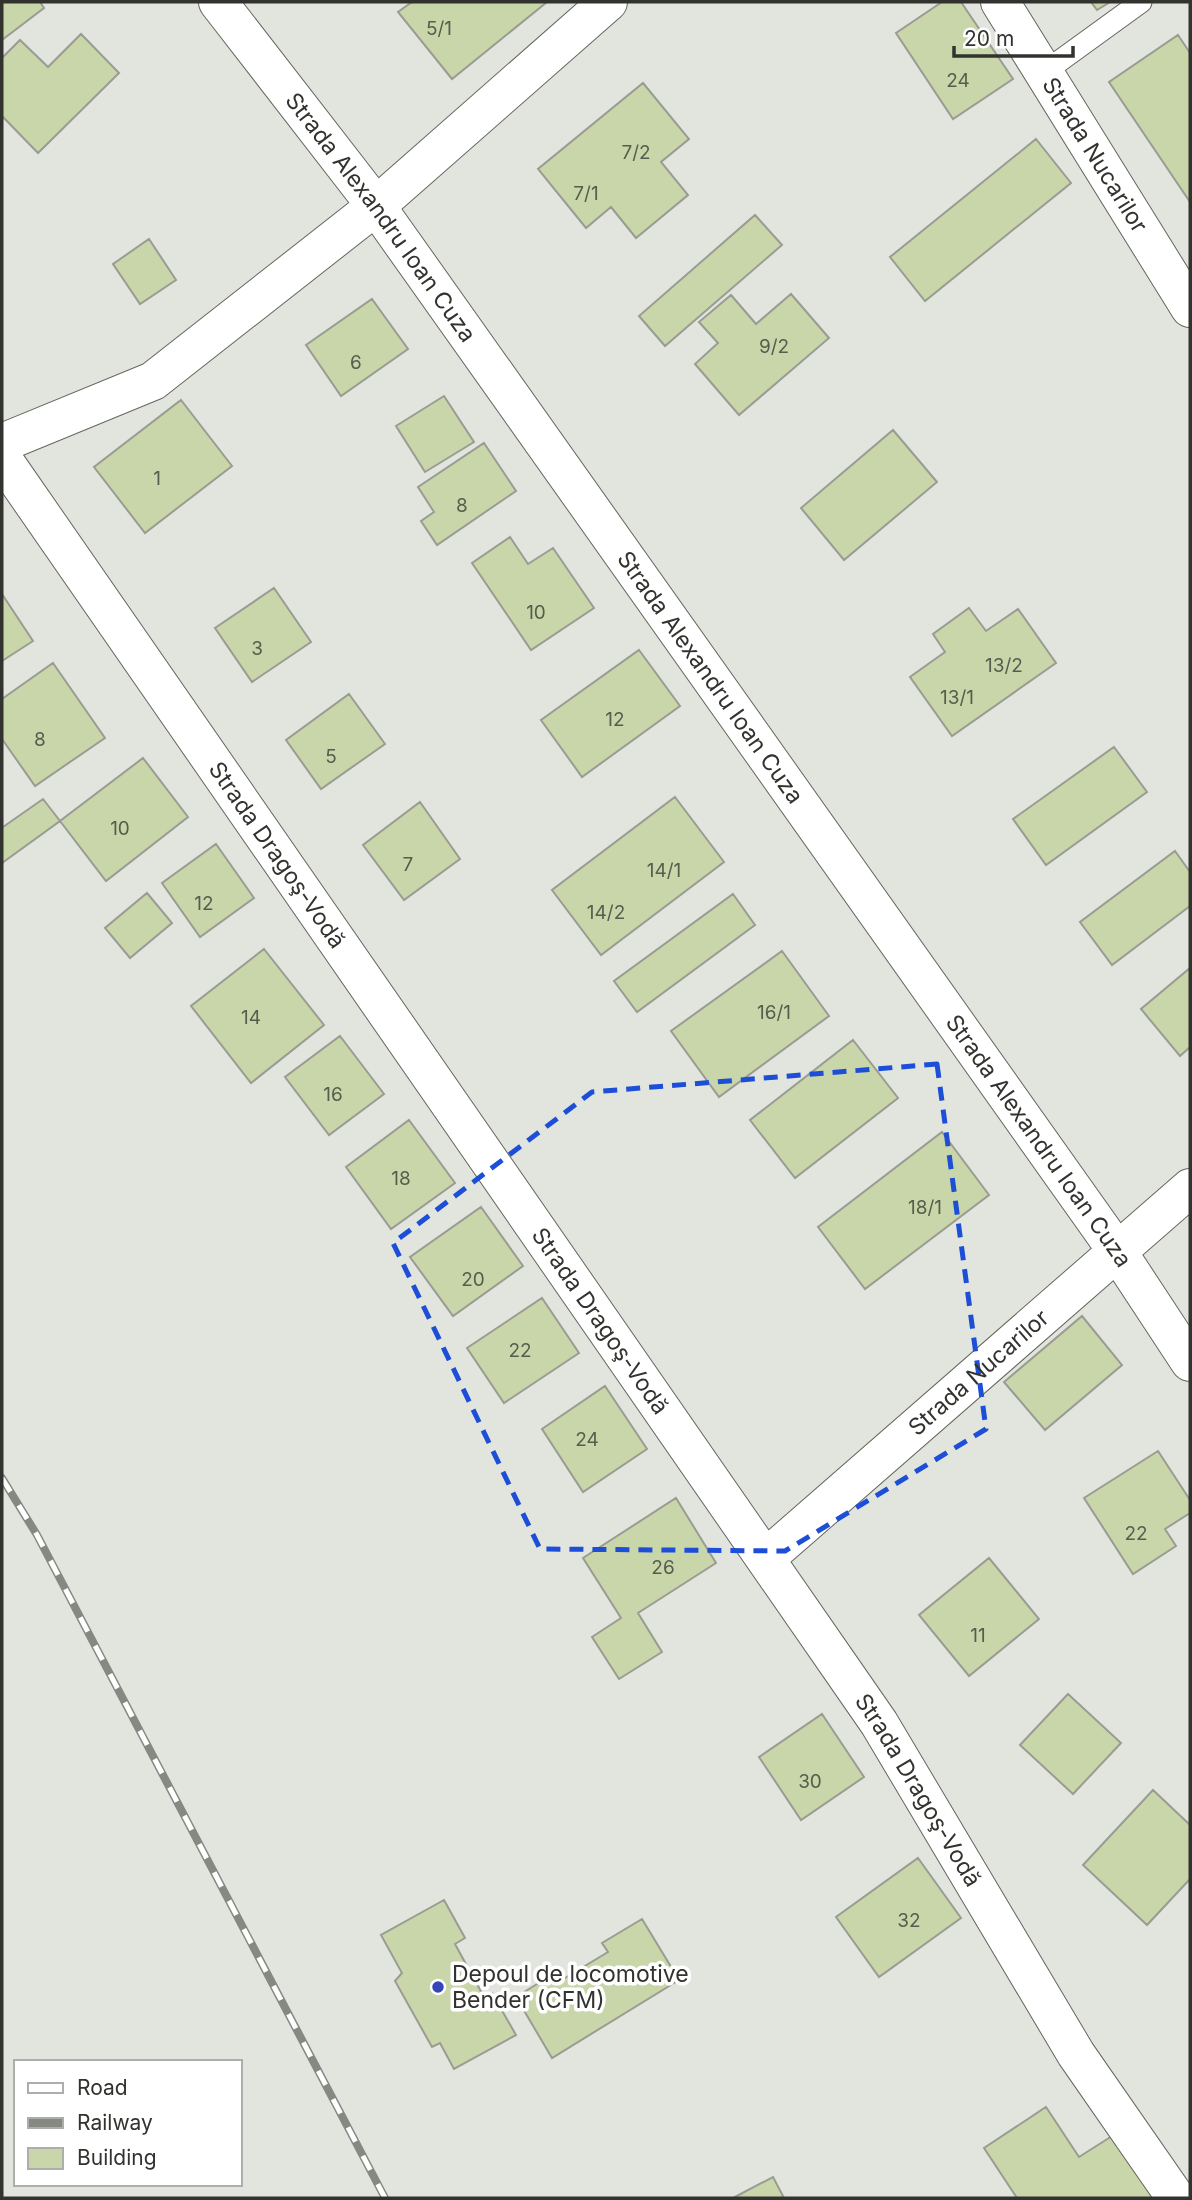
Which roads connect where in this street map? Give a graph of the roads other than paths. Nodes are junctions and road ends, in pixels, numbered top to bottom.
1 (218, 2) edge
2 (608, 2) edge
3 (1000, 2) edge
4 (1142, 2) edge
5 (1043, 73) junction
6 (376, 206) junction
7 (1190, 308) edge
8 (2, 443) edge
9 (2, 457) edge
10 (1190, 1188) edge
11 (1117, 1251) junction
12 (1190, 1362) edge
13 (766, 1558) junction
14 (1176, 2198) edge

1 - 6 street, Strada Alexandru Ioan Cuza
2 - 6 street
3 - 5 street, Strada Nucarilor
4 - 5 lane
5 - 7 street, Strada Nucarilor
6 - 8 street
6 - 11 street, Strada Alexandru Ioan Cuza
9 - 13 street, Strada Dragoş-Vodă
10 - 11 street, Strada Nucarilor
11 - 12 street, Strada Alexandru Ioan Cuza
11 - 13 street, Strada Nucarilor
13 - 14 street, Strada Dragoş-Vodă

